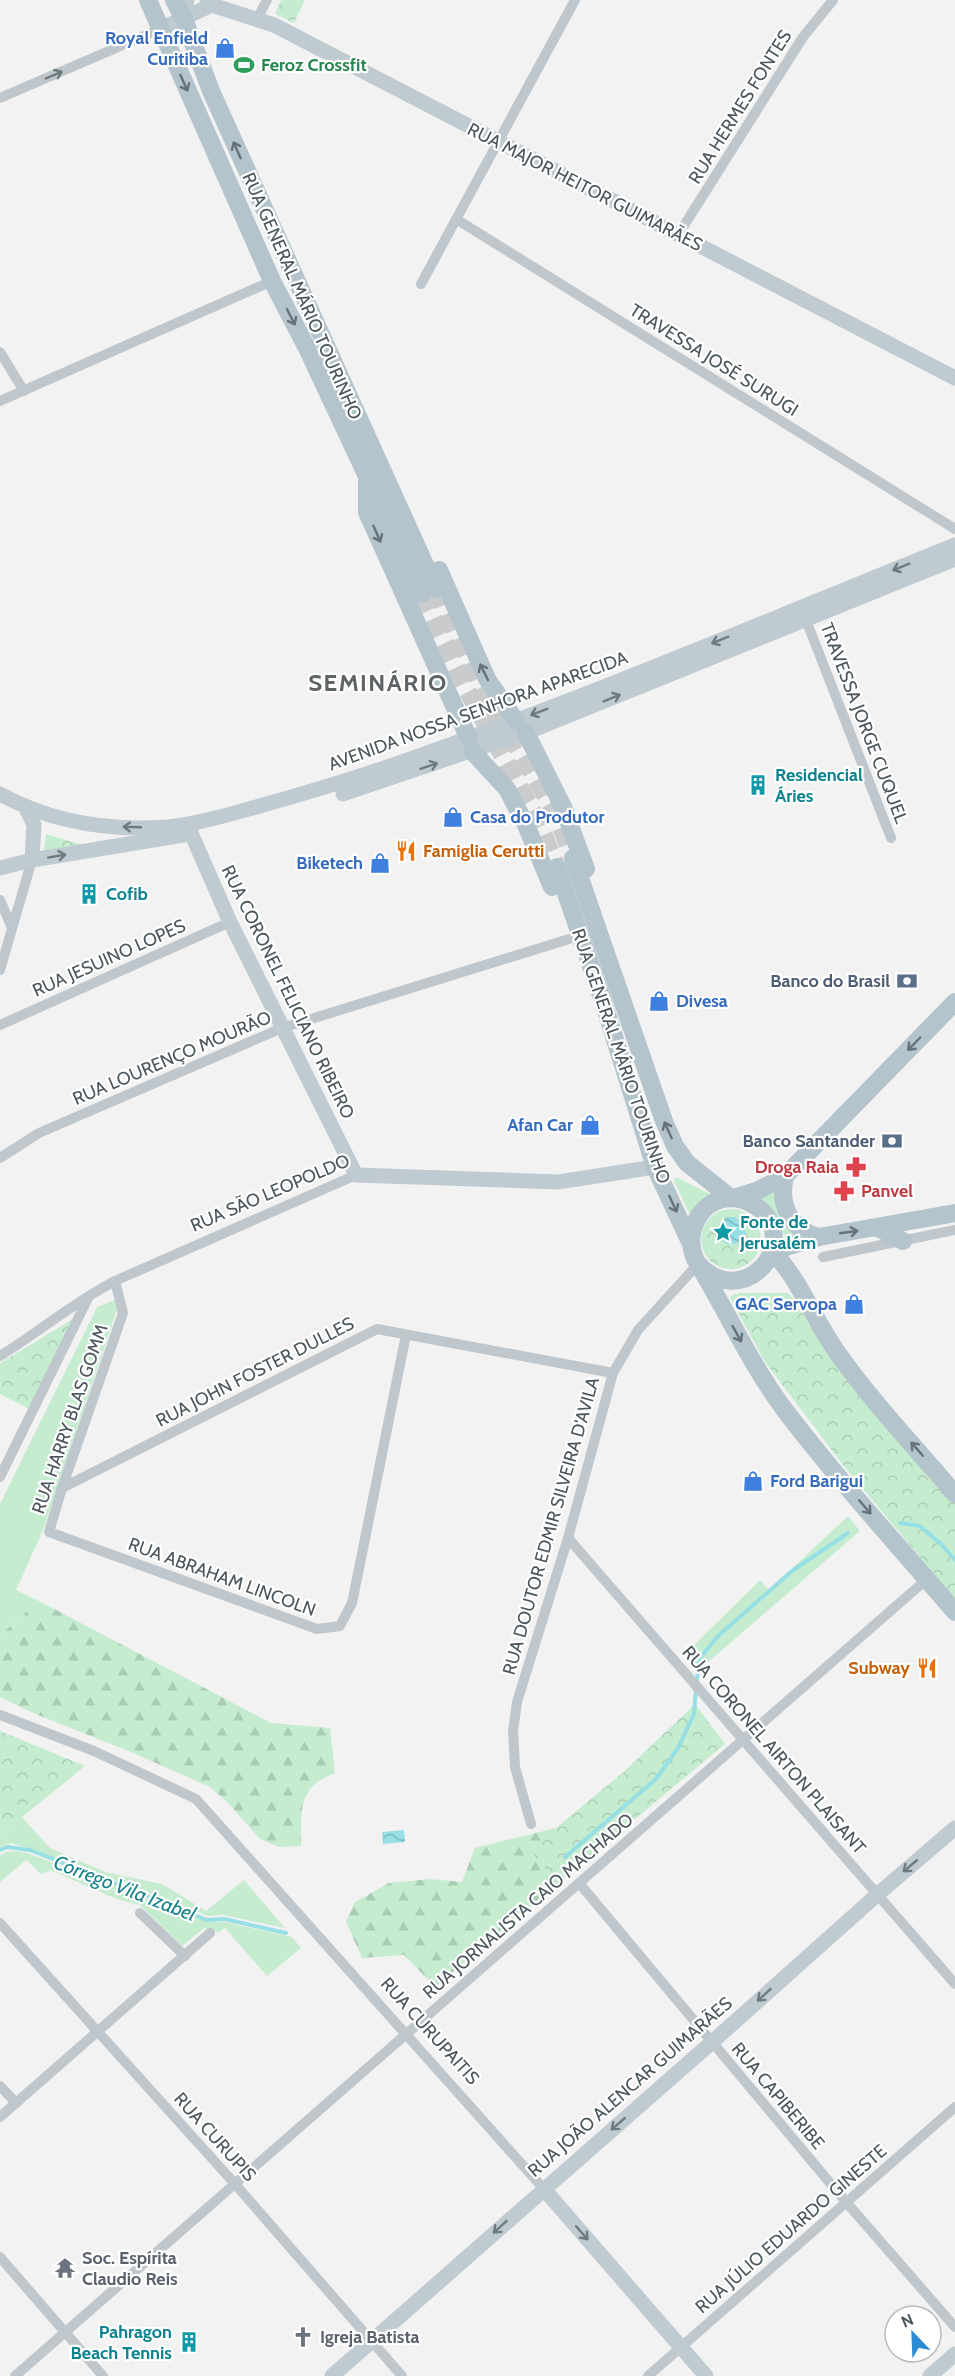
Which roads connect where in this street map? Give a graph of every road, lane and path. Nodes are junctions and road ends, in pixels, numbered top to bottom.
1 (148, 0) edge
2 (174, 0) edge
3 (187, 0) edge
4 (267, 0) edge
5 (575, 0) edge
6 (833, 0) edge
7 (210, 2) edge
8 (184, 19) junction
9 (257, 19) junction
10 (160, 29) junction
11 (0, 98) edge
12 (498, 141) junction
13 (456, 219) junction
14 (678, 235) junction
15 (272, 280) junction
16 (421, 284) dead end
17 (0, 352) edge
18 (955, 378) edge
19 (24, 391) junction
20 (0, 401) edge
21 (374, 474) junction
22 (955, 529) edge
23 (955, 545) edge
24 (955, 560) edge
25 (429, 591) tunnel mouth
26 (806, 620) junction
27 (521, 727) junction
28 (471, 745) junction
29 (0, 794) edge
30 (26, 808) junction
31 (191, 829) junction
32 (891, 838) dead end
33 (573, 858) tunnel mouth
34 (32, 860) junction
35 (557, 867) tunnel mouth
36 (0, 868) edge
37 (0, 900) edge
38 (230, 922) junction
39 (12, 928) junction
40 (569, 939) junction
41 (0, 970) edge
42 (610, 995) junction
43 (955, 1002) edge
44 (0, 1025) edge
45 (282, 1028) junction
46 (0, 1158) edge
47 (655, 1167) junction
48 (356, 1174) junction
49 (703, 1176) junction
50 (785, 1176) junction
51 (731, 1198) junction
52 (955, 1213) edge
53 (878, 1228) junction
54 (955, 1230) edge
55 (819, 1237) junction
56 (903, 1241) junction
57 (690, 1242) junction
58 (792, 1245) junction
59 (772, 1251) junction
60 (823, 1257) dead end
61 (698, 1264) junction
62 (789, 1269) junction
63 (115, 1281) junction
64 (90, 1293) junction
65 (406, 1335) junction
66 (0, 1356) edge
67 (613, 1373) junction
68 (0, 1477) edge
69 (62, 1488) junction
70 (955, 1494) edge
71 (49, 1532) joint
72 (568, 1538) junction
73 (927, 1578) junction
74 (955, 1612) edge
75 (0, 1715) edge
76 (743, 1739) junction
77 (531, 1824) dead end
78 (955, 1828) edge
79 (579, 1883) junction
80 (878, 1894) junction
81 (140, 1913) dead end
82 (0, 1923) edge
83 (210, 1934) dead end
84 (185, 1956) junction
85 (955, 1984) edge
86 (98, 2032) junction
87 (406, 2034) junction
88 (711, 2043) junction
89 (0, 2086) edge
90 (16, 2103) junction
91 (955, 2107) edge
92 (0, 2117) edge
93 (235, 2184) junction
94 (543, 2188) junction
95 (846, 2202) junction
96 (0, 2257) edge
97 (955, 2327) edge
98 (66, 2332) junction
99 (372, 2342) junction
100 (681, 2347) junction
101 (955, 2354) edge
102 (15, 2376) edge
103 (103, 2376) edge
104 (332, 2376) edge
105 (402, 2376) edge
106 (648, 2376) edge
107 (706, 2376) edge
108 (930, 2376) edge

1 - 10 main road
2 - 8 main road, RUA GENERAL MÁRIO TOURINHO
3 - 8 main road
4 - 9 street
5 - 12 street
6 - 14 street, RUA HERMES FONTES
7 - 8 main road, RUA MAJOR HEITOR GUIMARÃES
7 - 9 main road, RUA MAJOR HEITOR GUIMARÃES
8 - 10 main road, RUA MAJOR HEITOR GUIMARÃES
21 -> 8 main road, RUA GENERAL MÁRIO TOURINHO
9 - 12 main road, RUA MAJOR HEITOR GUIMARÃES
11 -> 10 street
10 -> 15 main road, RUA GENERAL MÁRIO TOURINHO
12 - 13 street
12 - 14 main road, RUA MAJOR HEITOR GUIMARÃES
13 - 16 street
13 - 22 street, TRAVESSA JOSÉ SURUGI
14 - 18 main road, RUA MAJOR HEITOR GUIMARÃES
15 - 19 street
15 -> 21 main road, RUA GENERAL MÁRIO TOURINHO
17 - 19 street
19 - 20 street
21 - 25 main road, RUA GENERAL MÁRIO TOURINHO
27 -> 21 main road
21 -> 28 main road
23 -> 27 main road, AVENIDA NOSSA SENHORA APARECIDA
24 - 26 main road, AVENIDA NOSSA SENHORA APARECIDA
27 -> 26 main road, AVENIDA NOSSA SENHORA APARECIDA
26 - 32 street, TRAVESSA JORGE CUQUEL
27 - 28 main road, AVENIDA NOSSA SENHORA APARECIDA
27 - 42 main road
28 - 31 main road, AVENIDA NOSSA SENHORA APARECIDA
28 - 40 main road
29 - 30 main road, AVENIDA NOSSA SENHORA APARECIDA
31 -> 30 main road, AVENIDA NOSSA SENHORA APARECIDA
30 - 34 main road
34 -> 31 main road
31 - 38 main road, RUA CORONEL FELICIANO RIBEIRO
33 - 42 main road, RUA GENERAL MÁRIO TOURINHO
34 - 36 main road
34 - 39 street
35 - 42 main road, RUA GENERAL MÁRIO TOURINHO
37 - 39 street
38 - 44 street, RUA JESUINO LOPES
38 - 45 main road, RUA CORONEL FELICIANO RIBEIRO
39 - 41 street
40 - 42 main road
40 - 45 street, RUA LOURENÇO MOURÃO
42 - 47 main road, RUA GENERAL MÁRIO TOURINHO
49 -> 42 main road, RUA GENERAL MÁRIO TOURINHO
43 -> 50 main road
45 - 46 street, RUA LOURENÇO MOURÃO
45 - 48 main road, RUA CORONEL FELICIANO RIBEIRO
47 - 48 main road, RUA SÃO LEOPOLDO
47 - 49 main road
47 -> 57 main road, RUA GENERAL MÁRIO TOURINHO
48 - 63 street, RUA SÃO LEOPOLDO
49 - 51 main road, RUA GENERAL MÁRIO TOURINHO
50 - 51 main road
50 - 55 main road
51 - 57 main road
51 - 59 main road
52 - 53 main road
55 -> 53 main road
53 - 56 main road
54 - 56 street
55 - 58 main road
56 - 60 street
57 - 61 main road
58 - 59 main road
58 - 62 main road
59 - 61 main road
59 - 62 main road
61 - 67 street, RUA DOUTOR EDMIR SILVEIRA D'AVILA
61 -> 73 main road
70 -> 62 main road
63 - 64 street, RUA SÃO LEOPOLDO
63 - 69 street, RUA HARRY BLAS GOMM
64 - 66 street, RUA SÃO LEOPOLDO
64 - 68 street, RUA HARRY BLAS GOMM
65 - 67 street, RUA JOHN FOSTER DULLES
65 - 69 street, RUA JOHN FOSTER DULLES
65 - 71 street, RUA ABRAHAM LINCOLN
67 - 72 street, RUA DOUTOR EDMIR SILVEIRA D'AVILA
69 - 71 street, RUA HARRY BLAS GOMM
72 - 76 street, RUA CORONEL AIRTON PLAISANT
72 - 77 street, RUA DOUTOR EDMIR SILVEIRA D'AVILA
73 - 74 main road
73 - 76 street, RUA JORNALISTA CAIO MACHADO
75 - 87 street, RUA CURUPAITIS
76 - 79 street, RUA JORNALISTA CAIO MACHADO
76 - 80 street, RUA CORONEL AIRTON PLAISANT
78 -> 80 main road, RUA JOÃO ALENCAR GUIMARÃES
79 - 87 street, RUA JORNALISTA CAIO MACHADO
79 - 88 street, RUA CAPIBERIBE
80 - 85 street, RUA CORONEL AIRTON PLAISANT
80 -> 88 main road, RUA JOÃO ALENCAR GUIMARÃES
81 - 84 street
82 - 86 street, RUA CURUPIS
83 - 84 street
84 - 86 street
86 - 90 street
86 - 93 street, RUA CURUPIS
87 - 93 street, RUA JORNALISTA CAIO MACHADO
87 - 94 street, RUA CURUPAITIS
88 -> 94 main road, RUA JOÃO ALENCAR GUIMARÃES
88 - 95 street, RUA CAPIBERIBE
89 - 90 street
90 - 92 street
91 - 95 street, RUA JÚLIO EDUARDO GINESTE
93 - 98 street, RUA JORNALISTA CAIO MACHADO
93 - 99 street, RUA CURUPIS
94 -> 99 main road, RUA JOÃO ALENCAR GUIMARÃES
94 -> 100 main road, RUA CURUPAITIS
95 - 97 street, RUA CAPIBERIBE
95 - 100 street, RUA JÚLIO EDUARDO GINESTE
96 - 98 street
98 - 102 street, RUA JORNALISTA CAIO MACHADO
98 - 103 street
99 - 104 main road, RUA JOÃO ALENCAR GUIMARÃES
99 - 105 street, RUA CURUPIS
100 - 106 street, RUA JÚLIO EDUARDO GINESTE
100 - 107 main road, RUA CURUPAITIS
101 - 108 main road

